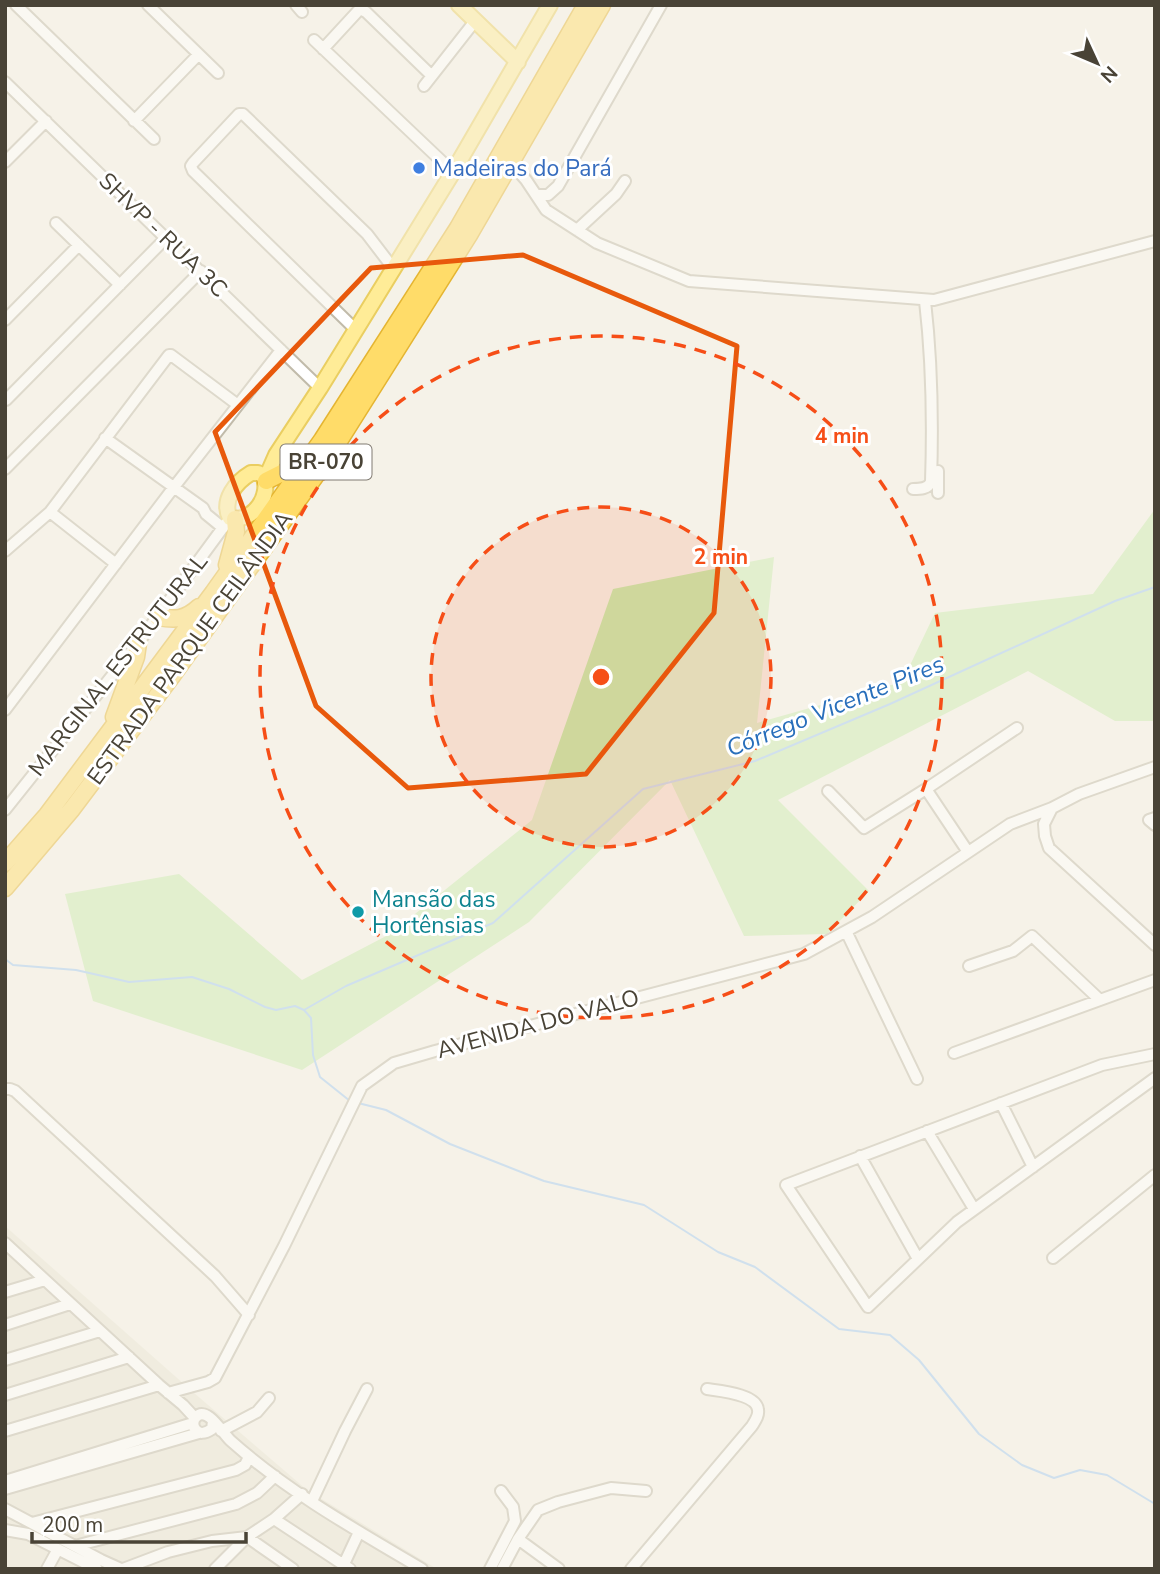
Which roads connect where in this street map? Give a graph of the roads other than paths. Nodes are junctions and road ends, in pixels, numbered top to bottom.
1 (16, 5) edge
2 (148, 5) edge
3 (550, 5) edge
4 (586, 5) edge
5 (602, 5) edge
6 (661, 5) edge
7 (466, 12) edge
8 (314, 40) dead end
9 (323, 49) junction
10 (198, 55) junction
11 (518, 61) junction
12 (218, 73) dead end
13 (431, 75) junction
14 (5, 82) edge
15 (424, 86) dead end
16 (46, 121) junction
17 (134, 121) junction
18 (154, 139) dead end
19 (5, 162) edge
20 (510, 163) junction
21 (453, 172) junction
22 (625, 181) dead end
23 (536, 195) junction
24 (56, 223) dead end
25 (577, 230) junction
26 (166, 238) junction
27 (1155, 241) edge
28 (79, 245) junction
29 (389, 264) junction
30 (201, 271) junction
31 (120, 285) junction
32 (929, 300) junction
33 (5, 320) edge
34 (356, 330) junction
35 (281, 349) junction
36 (320, 388) junction
37 (6, 400) edge
38 (238, 405) junction
39 (105, 438) junction
40 (315, 450) junction
41 (5, 469) edge
42 (263, 478) junction
43 (174, 486) junction
44 (913, 489) dead end
45 (938, 493) dead end
46 (50, 512) junction
47 (229, 522) junction
48 (5, 551) edge
49 (116, 564) junction
50 (217, 588) junction
51 (158, 617) junction
52 (138, 643) junction
53 (5, 710) edge
54 (1017, 728) dead end
55 (107, 735) junction
56 (1155, 767) edge
57 (926, 789) junction
58 (828, 791) dead end
59 (1052, 808) junction
60 (5, 810) edge
61 (1155, 818) edge
62 (1155, 825) edge
63 (968, 852) junction
64 (5, 863) edge
65 (5, 888) edge
66 (846, 931) junction
67 (1155, 945) edge
68 (969, 966) dead end
69 (1155, 980) edge
70 (1100, 1000) junction
71 (954, 1053) dead end
72 (1155, 1054) edge
73 (917, 1079) dead end
74 (1155, 1079) edge
75 (5, 1089) edge
76 (1001, 1103) junction
77 (927, 1131) junction
78 (860, 1156) junction
79 (1032, 1167) junction
80 (1155, 1175) edge
81 (974, 1209) junction
82 (5, 1244) edge
83 (10, 1254) edge
84 (1054, 1258) dead end
85 (918, 1259) junction
86 (44, 1280) junction
87 (5, 1292) edge
88 (70, 1304) junction
89 (249, 1315) junction
90 (5, 1325) edge
91 (100, 1331) junction
92 (129, 1357) junction
93 (5, 1360) edge
94 (159, 1385) junction
95 (368, 1389) dead end
96 (708, 1389) dead end
97 (168, 1393) junction
98 (5, 1395) edge
99 (269, 1398) dead end
100 (202, 1423) junction
101 (5, 1431) edge
102 (222, 1433) junction
103 (249, 1457) junction
104 (275, 1476) junction
105 (5, 1482) edge
106 (5, 1489) edge
107 (501, 1490) dead end
108 (646, 1491) dead end
109 (307, 1498) junction
110 (5, 1509) edge
111 (275, 1519) junction
112 (32, 1523) junction
113 (5, 1530) edge
114 (359, 1532) junction
115 (247, 1537) junction
116 (518, 1539) junction
117 (75, 1546) junction
118 (58, 1549) junction
119 (347, 1566) edge
120 (218, 1568) edge
121 (47, 1569) edge
122 (97, 1569) edge
123 (122, 1569) edge
124 (293, 1569) edge
125 (422, 1569) edge
126 (490, 1569) edge
127 (502, 1569) edge
128 (559, 1569) edge
129 (631, 1569) edge

1 - 17 street
2 - 10 street
3 - 11 main road
4 - 40 highway, ESTRADA PARQUE CEILÂNDIA / BR-070
5 - 20 highway, ESTRADA PARQUE CEILÂNDIA / BR-070
6 - 23 street
7 - 11 main road
7 - 13 street
8 - 9 street
9 - 13 street
9 - 21 street
10 - 12 street
10 - 17 street
11 - 21 main road
13 - 15 street
14 - 16 street, SHVP - RUA 3C
16 - 19 street
16 - 26 street, SHVP - RUA 3C
17 - 18 street
20 - 23 street
20 - 65 highway, ESTRADA PARQUE CEILÂNDIA / BR-070
21 - 29 main road
22 - 25 street
23 - 25 street
24 - 28 street
25 - 32 street
26 - 30 street, SHVP - RUA 3C
26 - 31 street
27 - 32 street
28 - 31 street
28 - 33 street
29 - 34 main road
29 - 34 street
30 - 35 street, SHVP - RUA 3C
30 - 41 street
31 - 37 street
32 - 44 street
32 - 45 street
34 - 36 main road
35 - 36 street, SHVP - RUA 3C
35 - 38 street
36 - 42 main road
38 - 39 street
38 - 43 street
39 - 43 street
39 - 46 street
40 - 42 highway
40 - 50 highway, ESTRADA PARQUE CEILÂNDIA / BR-070
42 - 47 main road
42 - 47 main road
43 - 47 street
43 - 49 street
46 - 48 street
46 - 49 street
47 - 50 highway
47 - 51 street, MARGINAL ESTRUTURAL
49 - 53 street
50 - 51 highway
50 - 55 highway, ESTRADA PARQUE CEILÂNDIA / BR-070
51 - 52 street, MARGINAL ESTRUTURAL
52 - 55 highway
52 - 60 street, MARGINAL ESTRUTURAL
54 - 57 street
55 - 64 highway, ESTRADA PARQUE CEILÂNDIA / BR-070
56 - 59 street, AVENIDA DO VALO
57 - 58 street
57 - 63 street
59 - 63 street, AVENIDA DO VALO
59 - 67 street
61 - 62 street
63 - 66 street, AVENIDA DO VALO
66 - 73 street
66 - 89 street, AVENIDA DO VALO
68 - 70 street
69 - 70 street
70 - 71 street
72 - 76 street
74 - 79 street
75 - 89 street
76 - 77 street
76 - 79 street
77 - 78 street
77 - 81 street
78 - 85 street
78 - 85 street
79 - 81 street
80 - 84 street
81 - 85 street
82 - 83 street
83 - 86 street
86 - 87 street
86 - 88 street
88 - 90 street
88 - 91 street
89 - 97 street, AVENIDA DO VALO
91 - 92 street
91 - 93 street
92 - 94 street
92 - 98 street
94 - 97 street
94 - 101 street
95 - 109 street
96 - 129 street
97 - 100 street
99 - 102 street
100 - 102 street
100 - 105 street
100 - 106 street
102 - 103 street
103 - 104 street
103 - 112 street
104 - 109 street
104 - 117 street
107 - 126 street
108 - 116 street
109 - 111 street
109 - 114 street
110 - 112 street
111 - 115 street
111 - 119 street
112 - 117 street
113 - 118 street
114 - 119 street
114 - 125 street
115 - 120 street
115 - 123 street
115 - 124 street
116 - 127 street
116 - 128 street
117 - 123 street
118 - 121 street
118 - 122 street

